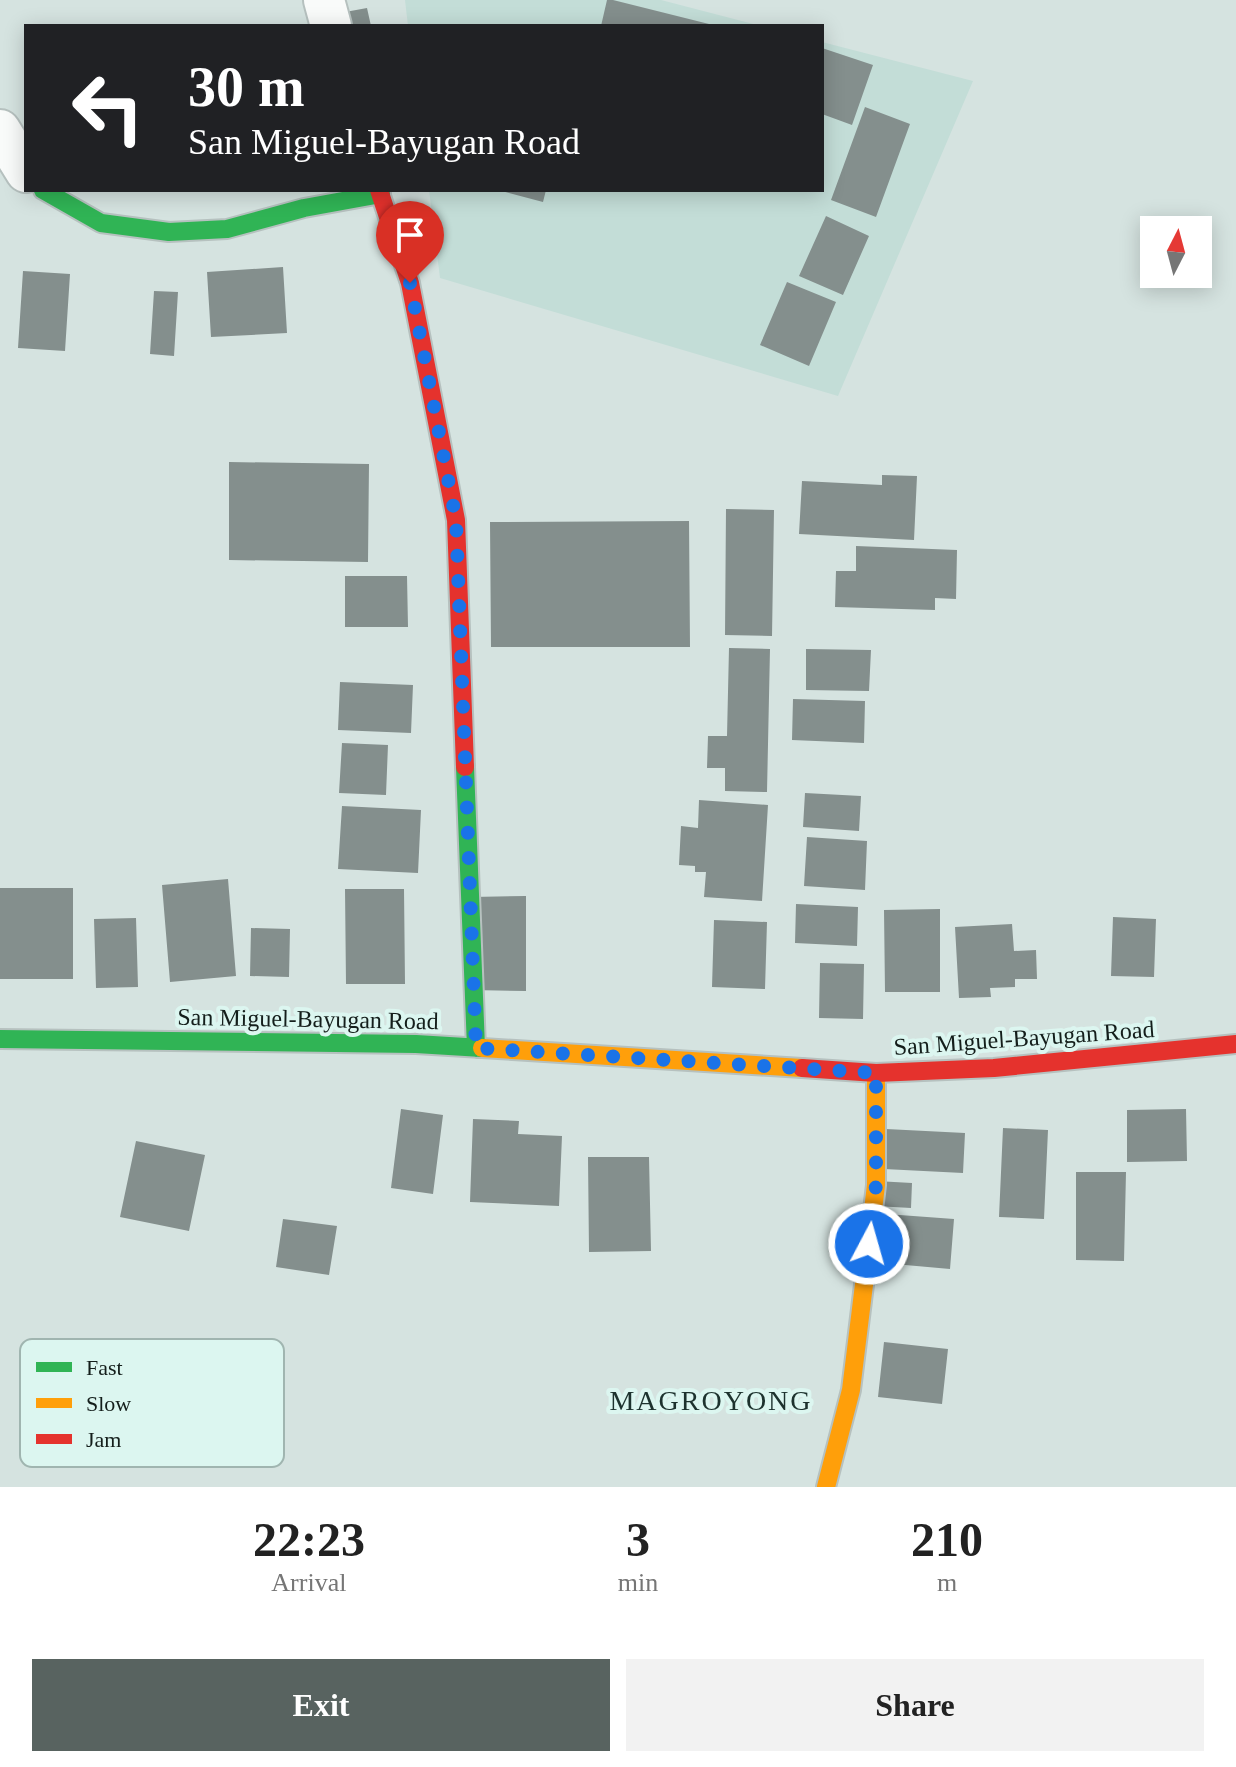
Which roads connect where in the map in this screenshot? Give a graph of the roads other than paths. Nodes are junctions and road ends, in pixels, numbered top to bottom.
1 (324, 0) edge
2 (330, 24) edge
3 (0, 130) edge
4 (24, 169) edge
5 (47, 192) edge
6 (380, 192) edge
7 (0, 1039) edge
8 (1236, 1044) edge
9 (476, 1048) junction
10 (876, 1073) junction
11 (826, 1487) edge

1 - 2 street
3 - 4 street
5 - 6 street
6 - 9 street
7 - 9 street, San Miguel-Bayugan Road
8 - 10 street, San Miguel-Bayugan Road
9 - 10 street, San Miguel-Bayugan Road
10 - 11 street

